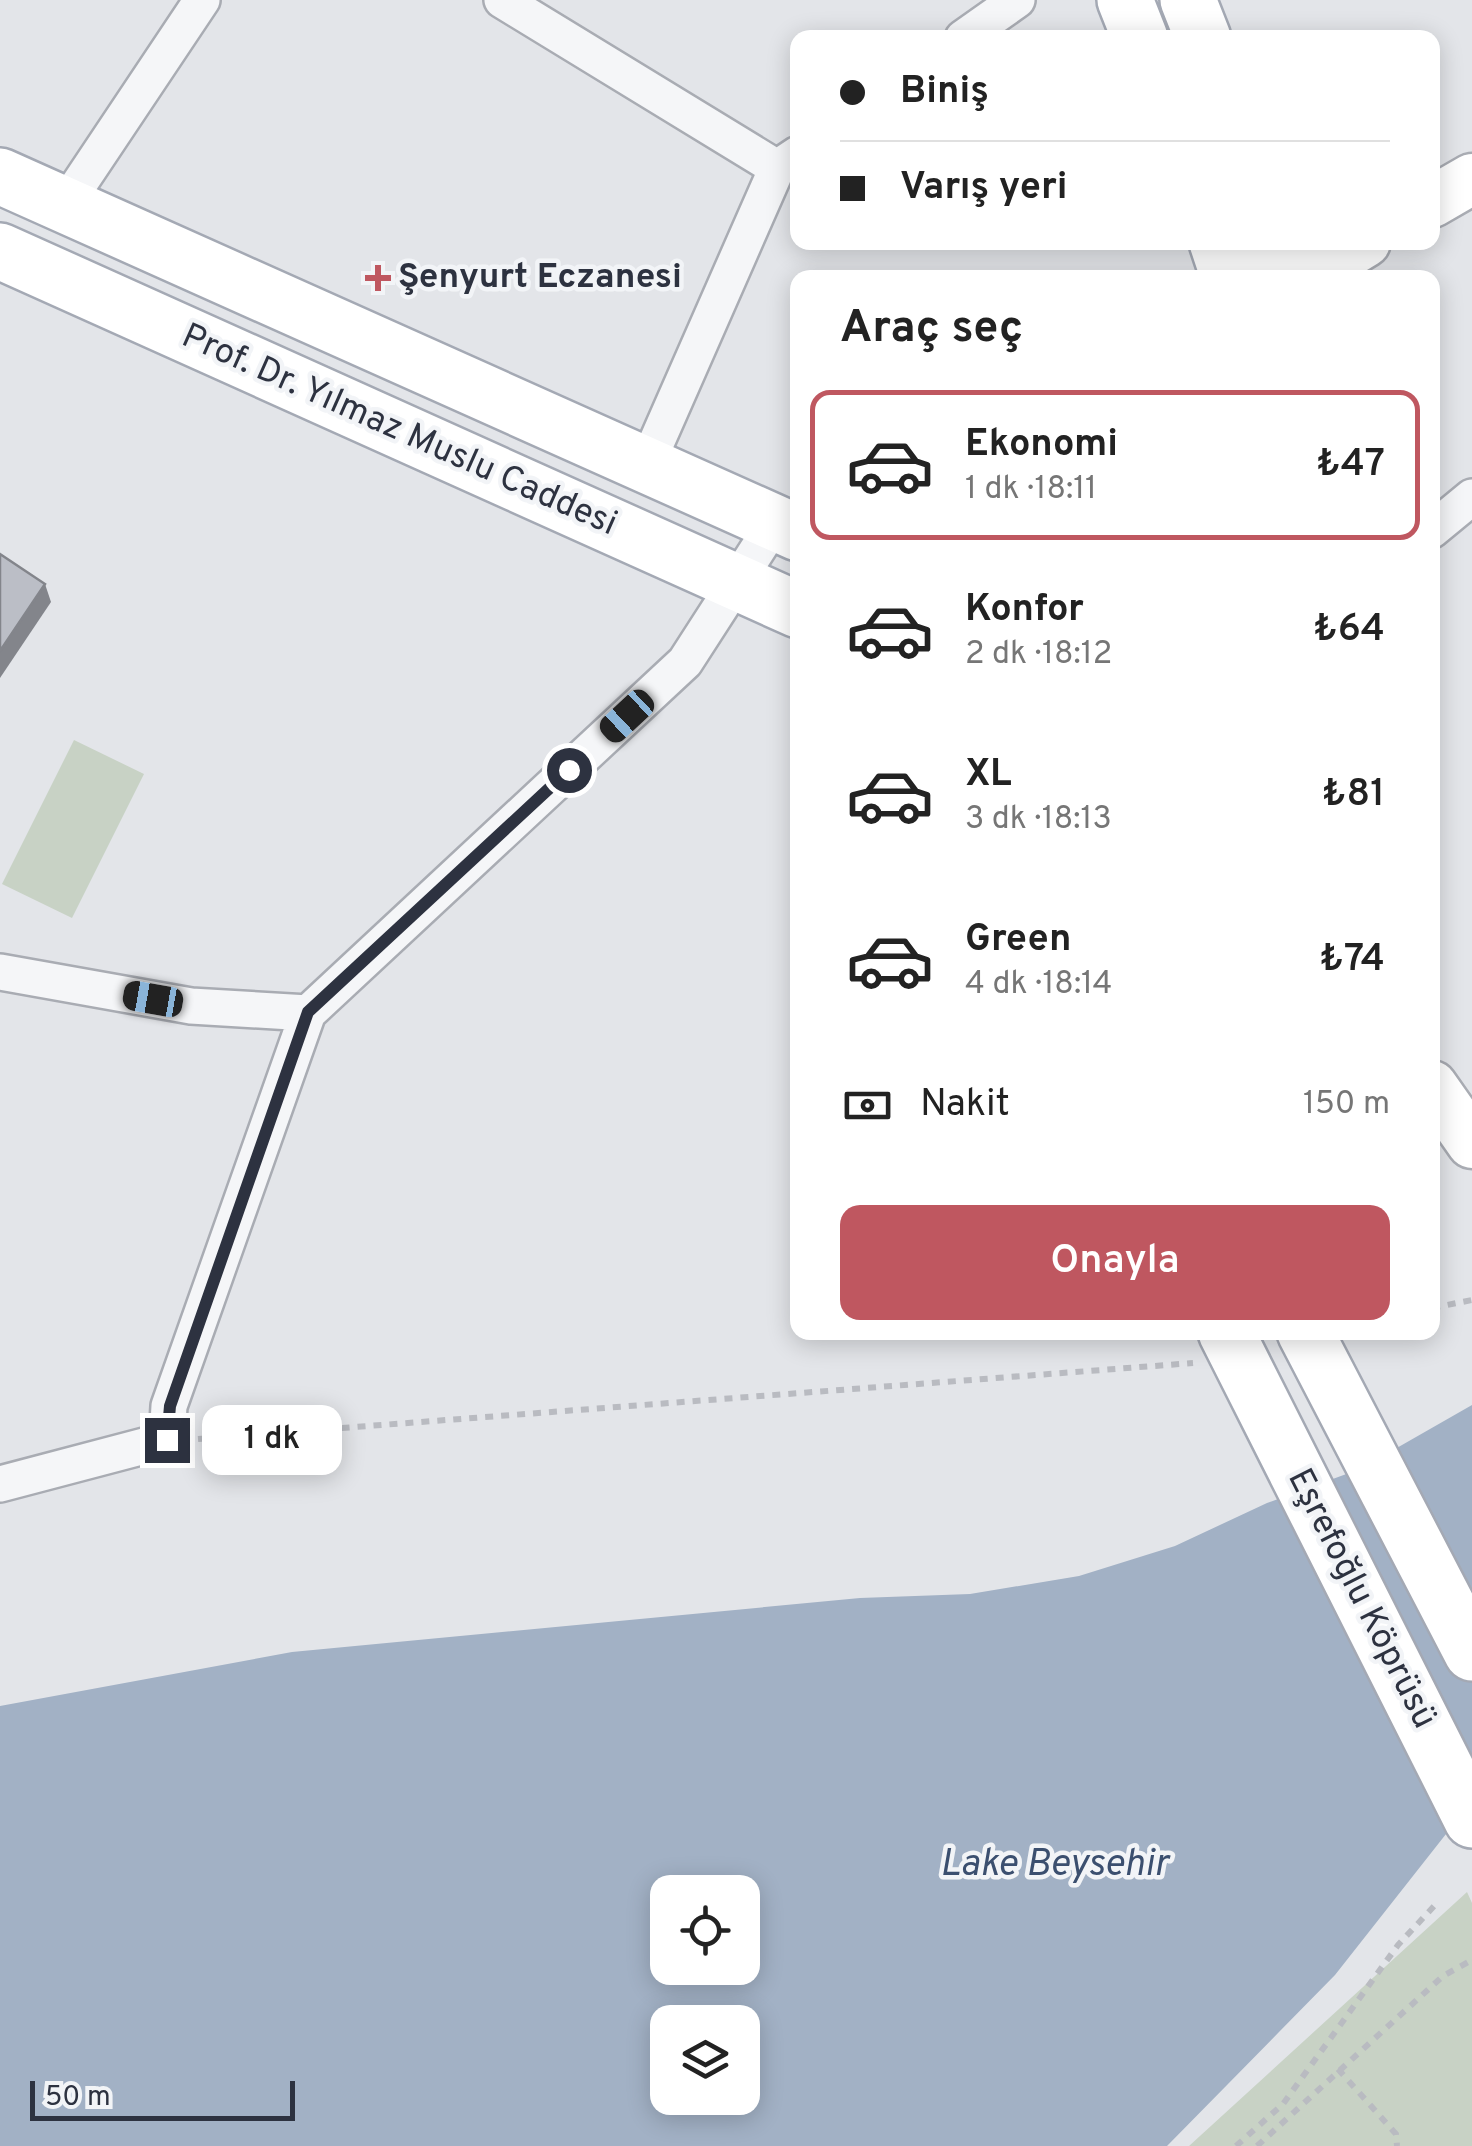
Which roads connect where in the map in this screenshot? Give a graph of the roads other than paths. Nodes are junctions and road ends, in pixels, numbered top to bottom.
1 (202, 0) edge
2 (502, 0) edge
3 (1016, 0) edge
4 (1126, 0) edge
5 (1188, 0) edge
6 (974, 30) edge
7 (1137, 30) edge
8 (1200, 30) edge
9 (787, 161) edge
10 (0, 176) edge
11 (1472, 178) edge
12 (1440, 197) edge
13 (65, 205) junction
14 (1351, 250) edge
15 (0, 251) edge
16 (1319, 270) edge
17 (646, 466) junction
18 (1472, 496) edge
19 (1440, 523) edge
20 (786, 528) edge
21 (735, 582) junction
22 (790, 606) edge
23 (790, 641) edge
24 (0, 972) edge
25 (308, 1012) junction
26 (1440, 1097) edge
27 (1472, 1143) edge
28 (1310, 1342) edge
29 (1228, 1358) edge
30 (0, 1484) edge
31 (1472, 1654) edge
32 (1472, 1820) edge

1 - 13 street
2 - 9 street
3 - 6 street
4 - 7 main road
5 - 8 main road
9 - 17 street
10 - 13 main road, Prof. Dr. Yılmaz Muslu Caddesi
11 - 12 main road
13 - 17 main road, Prof. Dr. Yılmaz Muslu Caddesi
14 - 16 main road
15 - 21 main road, Prof. Dr. Yılmaz Muslu Caddesi
17 - 20 main road, Prof. Dr. Yılmaz Muslu Caddesi
18 - 19 street
20 - 21 street
21 - 22 main road, Prof. Dr. Yılmaz Muslu Caddesi
21 - 23 main road
21 - 25 street
24 - 25 street
25 - 30 street
26 - 27 main road
28 - 31 main road, Eşrefoğlu Köprüsü
29 - 32 main road, Eşrefoğlu Köprüsü

